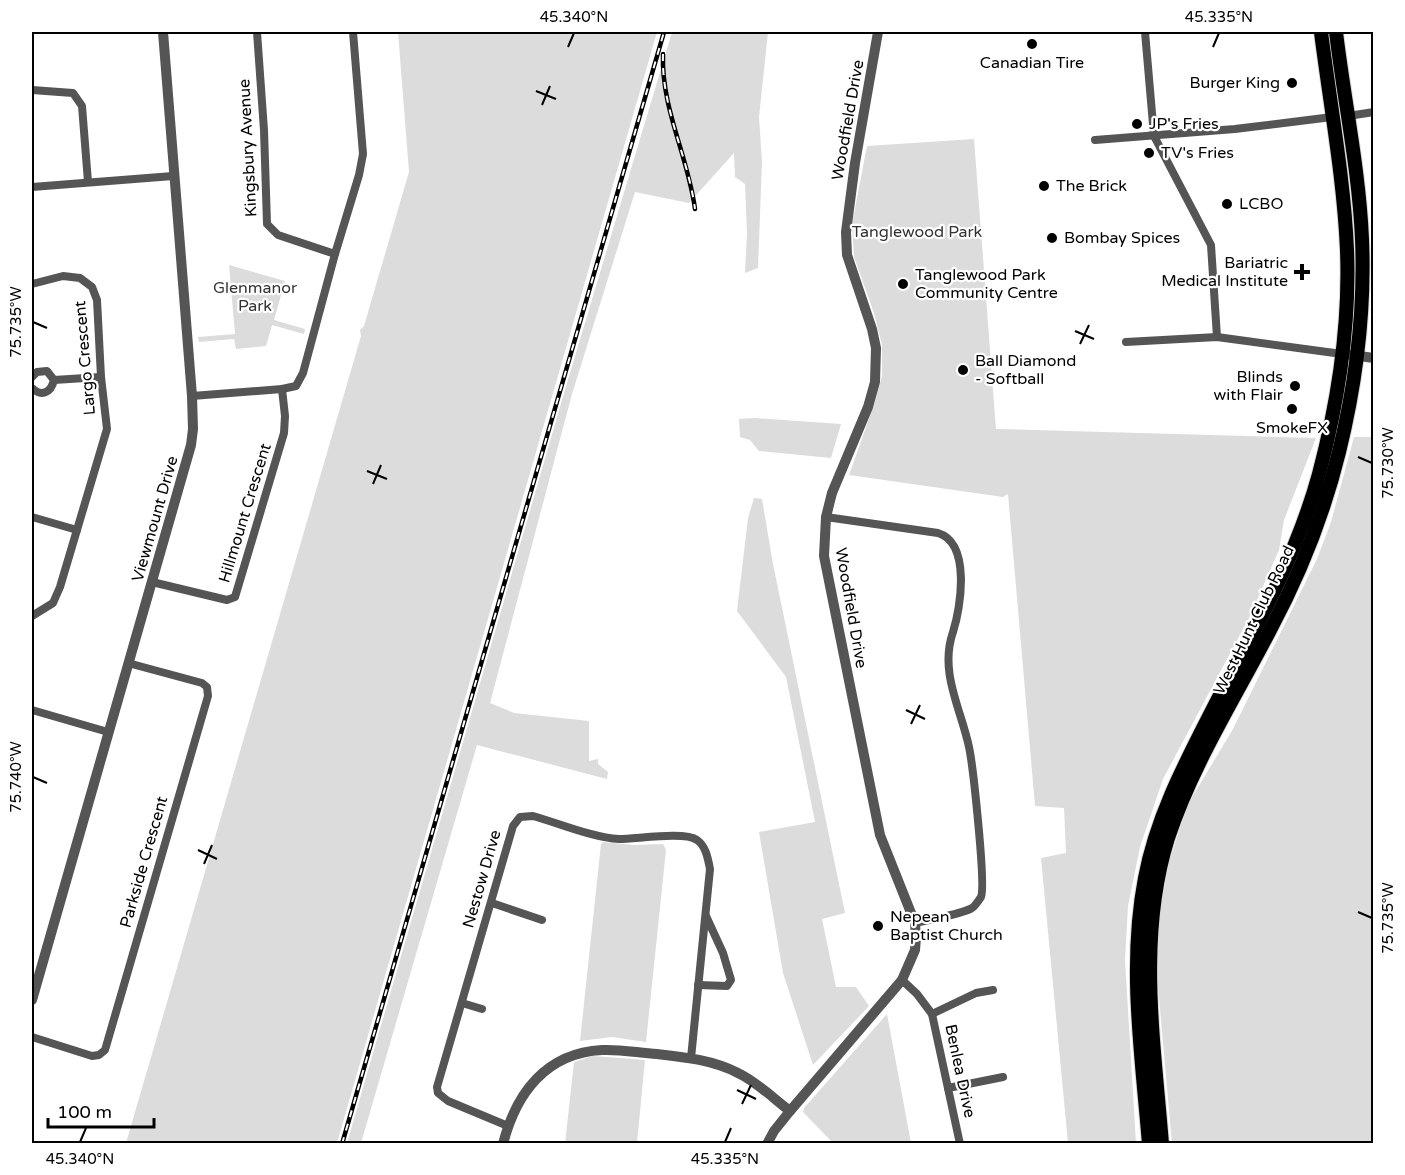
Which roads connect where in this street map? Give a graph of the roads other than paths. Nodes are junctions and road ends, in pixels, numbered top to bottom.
1 (163, 32) edge
2 (257, 32) edge
3 (353, 32) edge
4 (878, 32) edge
5 (1145, 32) edge
6 (1321, 32) edge
7 (1336, 32) edge
8 (32, 90) edge
9 (1374, 112) edge
10 (1348, 116) junction
11 (1332, 117) junction
12 (1154, 136) junction
13 (1095, 140) dead end
14 (173, 176) junction
15 (88, 182) junction
16 (32, 188) edge
17 (335, 254) junction
18 (32, 284) edge
19 (1216, 337) junction
20 (1126, 342) dead end
21 (1349, 355) junction
22 (1374, 358) edge
23 (32, 377) edge
24 (101, 377) junction
25 (54, 380) junction
26 (32, 388) edge
27 (282, 389) junction
28 (192, 396) junction
29 (32, 517) edge
30 (826, 517) junction
31 (77, 530) junction
32 (152, 582) junction
33 (32, 616) edge
34 (128, 663) junction
35 (32, 710) edge
36 (108, 732) junction
37 (492, 903) junction
38 (706, 916) junction
39 (542, 920) dead end
40 (915, 923) junction
41 (902, 980) junction
42 (698, 985) junction
43 (993, 990) dead end
44 (32, 1000) edge
45 (462, 1003) junction
46 (482, 1009) dead end
47 (932, 1014) junction
48 (32, 1037) edge
49 (690, 1058) junction
50 (1003, 1077) dead end
51 (948, 1088) junction
52 (790, 1112) junction
53 (508, 1126) junction
54 (504, 1143) edge
55 (767, 1143) edge
56 (960, 1143) edge
57 (1149, 1143) edge
58 (1162, 1143) edge

1 - 14 street, Viewmount Drive
2 - 17 street, Kingsbury Avenue
3 - 17 street
4 - 30 street, Woodfield Drive
5 - 12 street
6 - 11 main road, West Hunt Club Road
7 - 10 main road, West Hunt Club Road
8 - 15 street
9 - 10 street
10 - 11 main road
10 - 21 main road, West Hunt Club Road
11 - 12 street
11 - 21 main road, West Hunt Club Road
12 - 13 street
12 - 19 street
14 - 15 street
14 - 28 street, Viewmount Drive
15 - 16 street
17 - 27 street
18 - 24 street, Largo Crescent
19 - 20 street
19 - 21 street
21 - 22 street
21 - 57 main road, West Hunt Club Road
21 - 58 main road, West Hunt Club Road
23 - 25 street
24 - 25 street
24 - 31 street, Largo Crescent
25 - 26 street
27 - 28 street
27 - 32 street, Hillmount Crescent
28 - 32 street, Viewmount Drive
29 - 31 street
30 - 40 street, Woodfield Drive
30 - 40 street
31 - 33 street, Largo Crescent
32 - 34 street, Viewmount Drive
34 - 36 street, Viewmount Drive
34 - 48 street, Parkside Crescent
35 - 36 street
36 - 44 street, Viewmount Drive
37 - 38 street, Nestow Drive
37 - 39 street
37 - 45 street, Nestow Drive
38 - 42 street, Nestow Drive
38 - 42 street, Nestow Drive
40 - 41 street, Woodfield Drive
41 - 47 street, Benlea Drive
41 - 52 street, Woodfield Drive
42 - 49 street, Nestow Drive
43 - 47 street
45 - 46 street
45 - 53 street, Nestow Drive
47 - 51 street, Benlea Drive
49 - 52 street
49 - 53 street
50 - 51 street
51 - 56 street, Benlea Drive
52 - 55 street, Woodfield Drive
53 - 54 street

